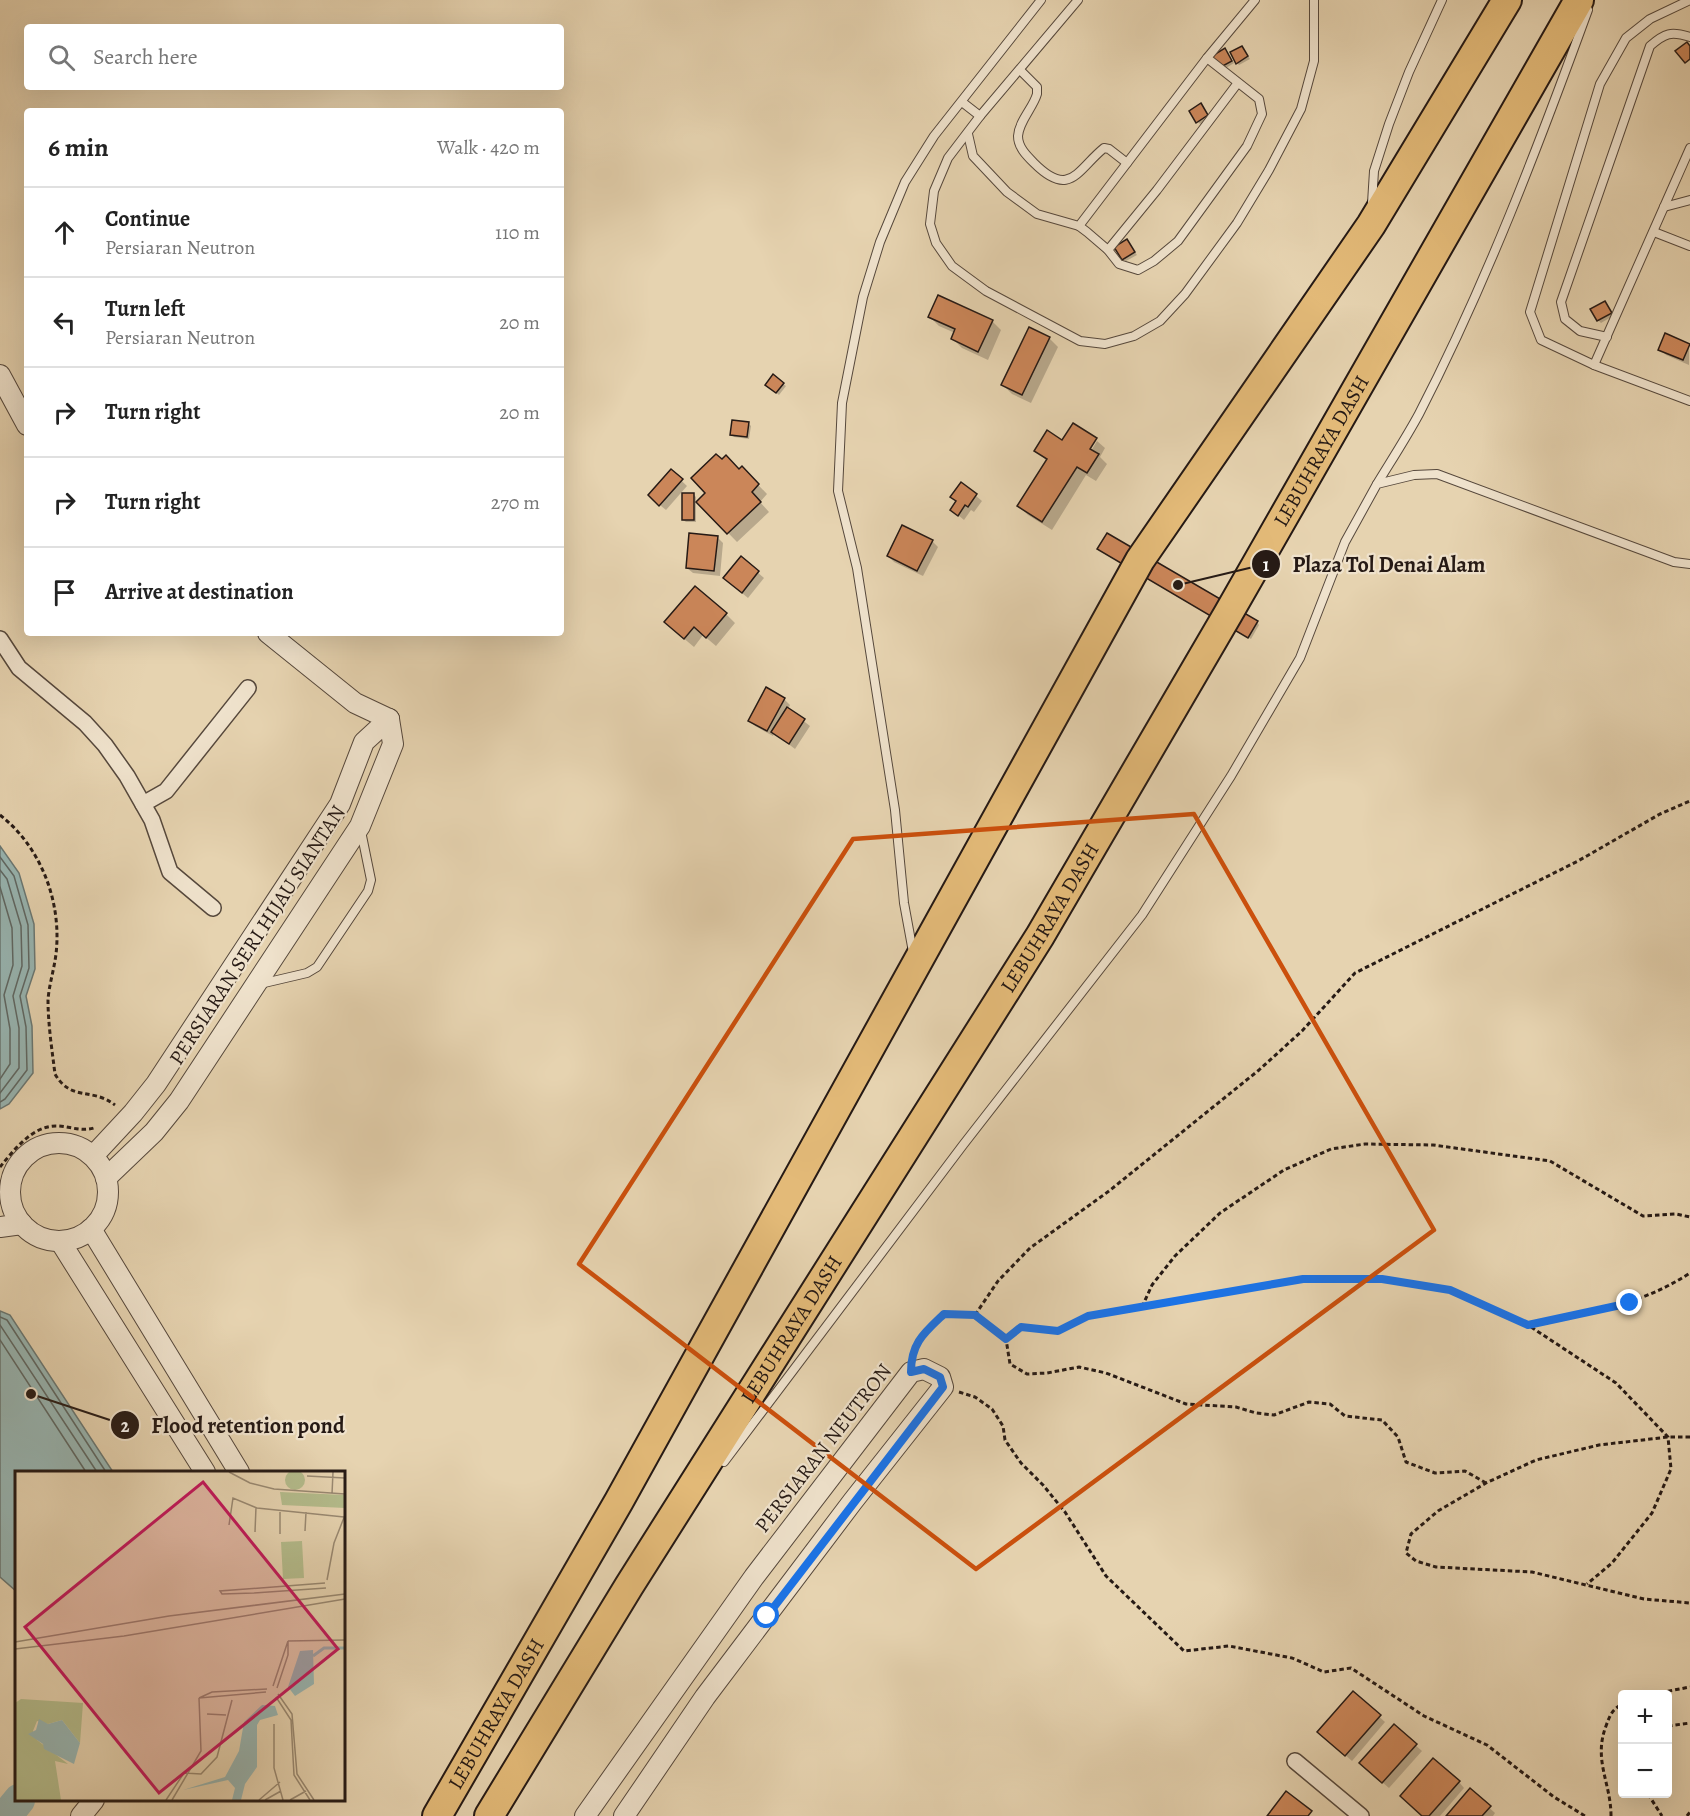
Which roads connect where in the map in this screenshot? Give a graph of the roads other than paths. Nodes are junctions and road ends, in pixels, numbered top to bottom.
1 (1041, 0) edge
2 (1078, 0) edge
3 (1255, 0) edge
4 (1314, 0) edge
5 (1442, 0) edge
6 (1507, 0) edge
7 (1579, 0) edge
8 (1592, 0) edge
9 (1690, 0) edge
10 (1690, 37) edge
11 (1207, 58) junction
12 (1020, 70) junction
13 (1237, 84) junction
14 (962, 102) junction
15 (980, 116) junction
16 (968, 134) junction
17 (1690, 148) edge
18 (1127, 163) junction
19 (1690, 200) edge
20 (1664, 207) junction
21 (1371, 225) junction
22 (1079, 226) junction
23 (1654, 232) junction
24 (1690, 246) edge
25 (1108, 250) junction
26 (1606, 337) junction
27 (1594, 365) junction
28 (0, 375) edge
29 (1690, 401) edge
30 (24, 419) edge
31 (1377, 484) junction
32 (1690, 564) edge
33 (271, 636) edge
34 (0, 639) edge
35 (248, 688) dead end
36 (389, 719) junction
37 (143, 804) junction
38 (360, 826) junction
39 (213, 908) dead end
40 (916, 965) junction
41 (255, 985) junction
42 (93, 1156) junction
43 (106, 1178) junction
44 (5, 1197) edge
45 (22, 1224) junction
46 (0, 1227) edge
47 (92, 1229) junction
48 (60, 1241) junction
49 (204, 1471) edge
50 (238, 1471) edge
51 (715, 1474) dead end
52 (693, 1502) dead end
53 (629, 1586) junction
54 (1296, 1761) dead end
55 (93, 1801) edge
56 (81, 1816) edge
57 (437, 1816) edge
58 (489, 1816) edge
59 (585, 1816) edge
60 (624, 1816) edge
61 (1360, 1816) edge

1 - 14 lane
2 - 12 lane
3 - 11 lane
4 - 16 lane
5 - 21 lane
6 - 21 highway, LEBUHRAYA DASH
7 - 53 highway, LEBUHRAYA DASH
8 - 31 lane
9 - 27 lane
10 - 26 lane
11 - 13 lane
11 - 18 lane
12 - 15 lane
12 - 18 lane
13 - 25 lane
13 - 25 lane
14 - 15 lane
14 - 40 lane
15 - 16 lane
16 - 22 lane
17 - 20 lane
18 - 22 lane
19 - 20 lane
20 - 23 lane
21 - 40 highway, LEBUHRAYA DASH
22 - 25 lane
23 - 24 lane
23 - 26 lane
26 - 27 lane
27 - 29 lane
28 - 30 street
31 - 32 lane
31 - 51 lane
33 - 36 street
34 - 37 street
35 - 37 street
36 - 38 street, PERSIARAN SERI HIJAU SIANTAN
36 - 42 street, PERSIARAN SERI HIJAU SIANTAN
37 - 39 street
38 - 41 street, PERSIARAN SERI HIJAU SIANTAN
38 - 41 lane
40 - 57 highway, LEBUHRAYA DASH
41 - 43 street, PERSIARAN SERI HIJAU SIANTAN
42 - 43 street
42 - 44 street
43 - 47 street
44 - 45 street
45 - 46 street
45 - 48 street
47 - 48 street
47 - 50 street
48 - 49 street
52 - 53 lane
53 - 58 highway, LEBUHRAYA DASH
54 - 61 street
55 - 56 street
59 - 60 street, PERSIARAN NEUTRON

